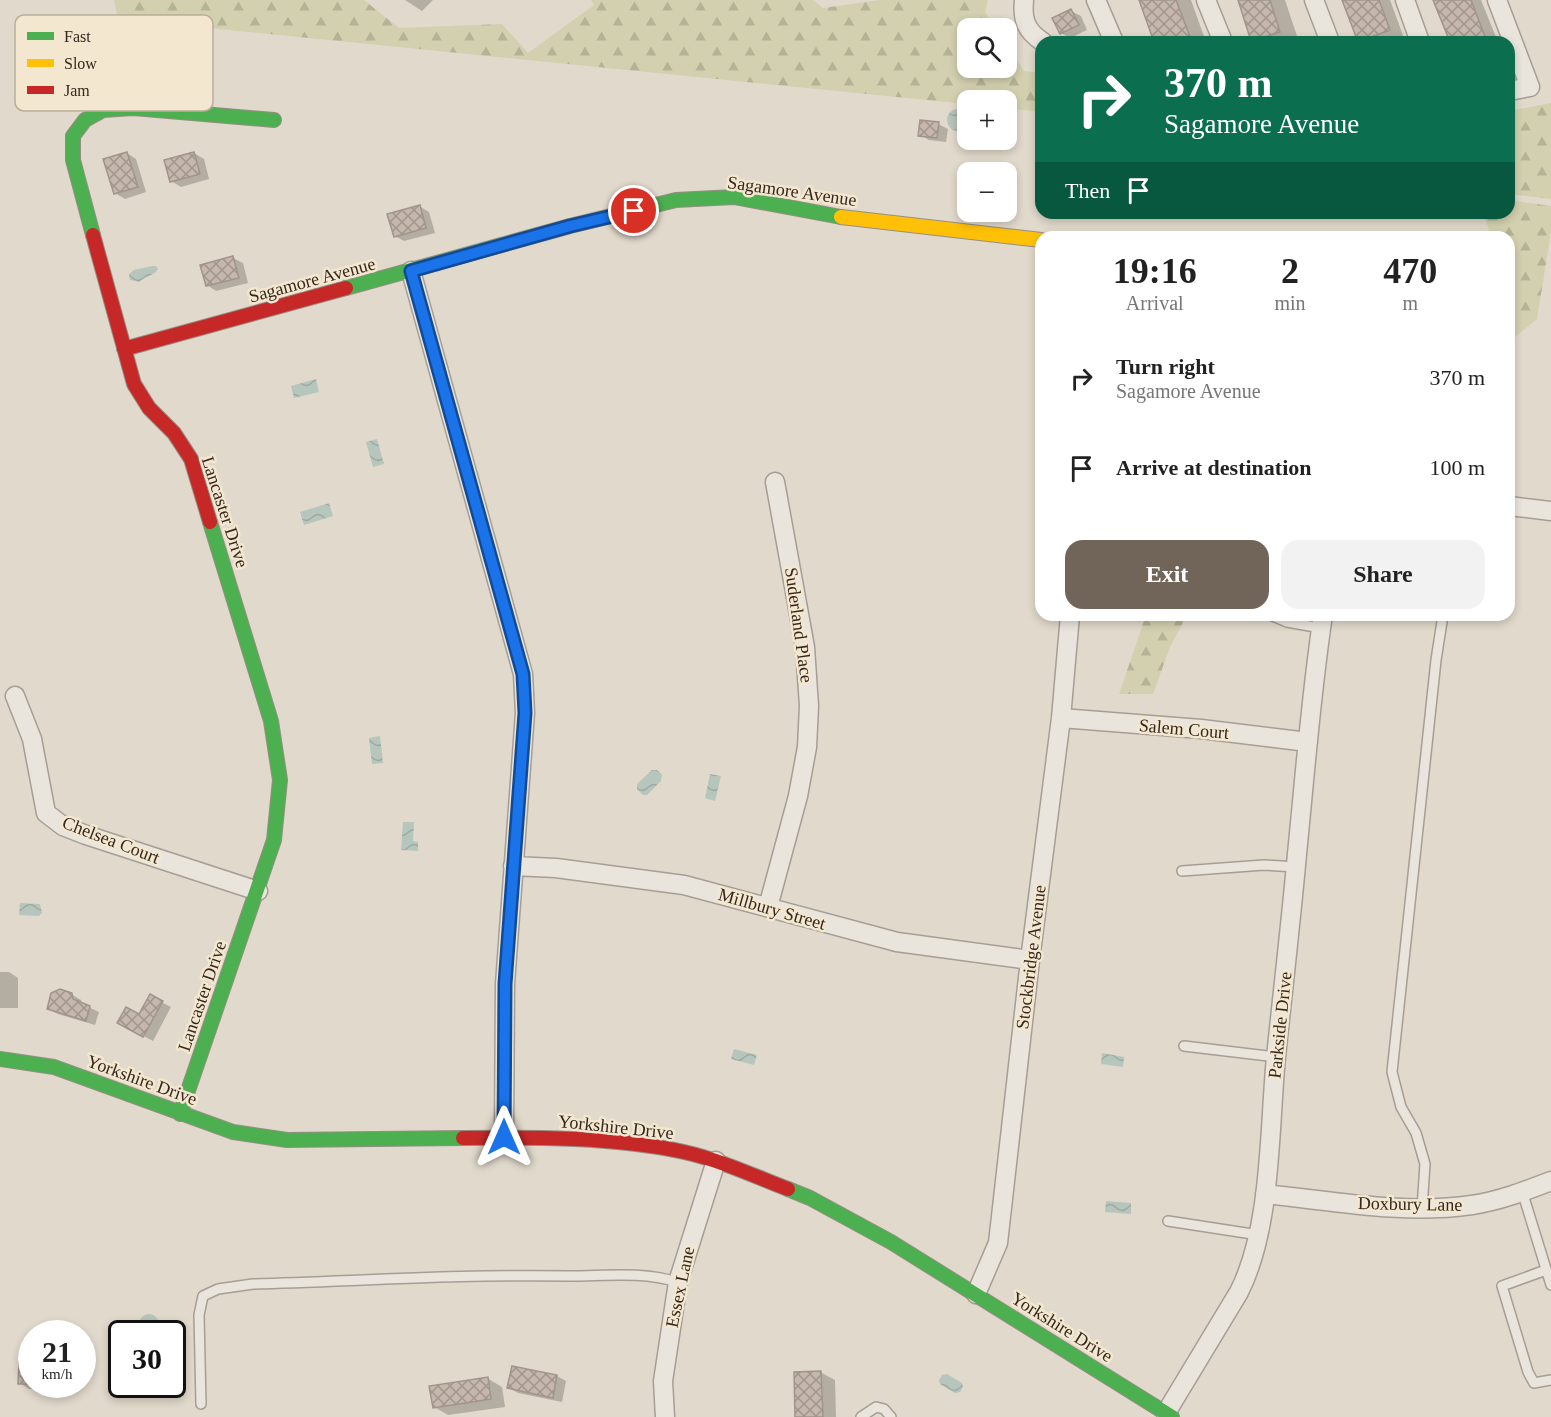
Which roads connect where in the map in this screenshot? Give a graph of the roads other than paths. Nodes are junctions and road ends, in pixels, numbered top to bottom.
1 (1024, 0) edge
2 (1096, 0) edge
3 (1206, 0) edge
4 (1314, 0) edge
5 (1405, 0) edge
6 (1497, 0) edge
7 (1111, 36) edge
8 (1221, 36) edge
9 (1328, 36) edge
10 (1418, 36) edge
11 (1511, 36) edge
12 (1035, 37) edge
13 (1515, 47) edge
14 (1515, 90) edge
15 (101, 111) edge
16 (168, 111) edge
17 (274, 120) dead end
18 (1035, 239) edge
19 (411, 271) junction
20 (124, 350) junction
21 (775, 482) dead end
22 (1515, 507) edge
23 (1551, 511) edge
24 (1069, 621) edge
25 (1285, 621) edge
26 (1442, 621) edge
27 (1322, 622) edge
28 (15, 696) dead end
29 (1061, 718) junction
30 (1308, 742) junction
31 (513, 866) junction
32 (1296, 867) junction
33 (1182, 871) dead end
34 (258, 891) junction
35 (768, 907) junction
36 (1030, 960) junction
37 (1184, 1046) dead end
38 (1276, 1057) junction
39 (0, 1059) edge
40 (180, 1114) junction
41 (504, 1137) junction
42 (716, 1161) junction
43 (1551, 1181) edge
44 (1522, 1191) junction
45 (1265, 1194) junction
46 (1422, 1208) junction
47 (1168, 1221) dead end
48 (1259, 1235) junction
49 (1546, 1270) junction
50 (678, 1282) junction
51 (1551, 1285) edge
52 (976, 1294) junction
53 (1551, 1380) edge
54 (201, 1404) dead end
55 (1169, 1415) edge
56 (665, 1417) edge
57 (861, 1417) edge
58 (891, 1417) edge

1 - 12 street
2 - 7 street
3 - 8 street
4 - 9 street
5 - 10 street
6 - 11 street
13 - 14 street
15 - 20 street, Lancaster Drive
16 - 17 street, Lancaster Drive
18 - 19 street, Sagamore Avenue
19 - 20 street, Sagamore Avenue
19 - 31 street
20 - 34 street, Lancaster Drive
21 - 35 street, Suderland Place
22 - 23 street
24 - 29 street, Stockbridge Avenue
25 - 27 lane
26 - 46 lane
27 - 30 street, Parkside Drive
28 - 34 street, Chelsea Court
29 - 30 street, Salem Court
29 - 36 street, Stockbridge Avenue
30 - 32 street, Parkside Drive
31 - 35 street, Millbury Street
31 - 41 street
32 - 33 lane
32 - 38 street, Parkside Drive
34 - 40 street, Lancaster Drive
35 - 36 street, Millbury Street
36 - 52 street, Stockbridge Avenue
37 - 38 lane
38 - 45 street, Parkside Drive
39 - 40 street, Yorkshire Drive
40 - 41 street, Yorkshire Drive
41 - 42 street, Yorkshire Drive
42 - 50 street, Essex Lane
42 - 52 street, Yorkshire Drive
43 - 44 street, Doxbury Lane
44 - 46 street, Doxbury Lane
44 - 49 lane
45 - 46 street, Doxbury Lane
45 - 48 street, Parkside Drive
47 - 48 lane
48 - 55 street, Parkside Drive
49 - 51 lane
49 - 53 lane
50 - 54 lane
50 - 56 street, Essex Lane
52 - 55 street, Yorkshire Drive
57 - 58 lane

